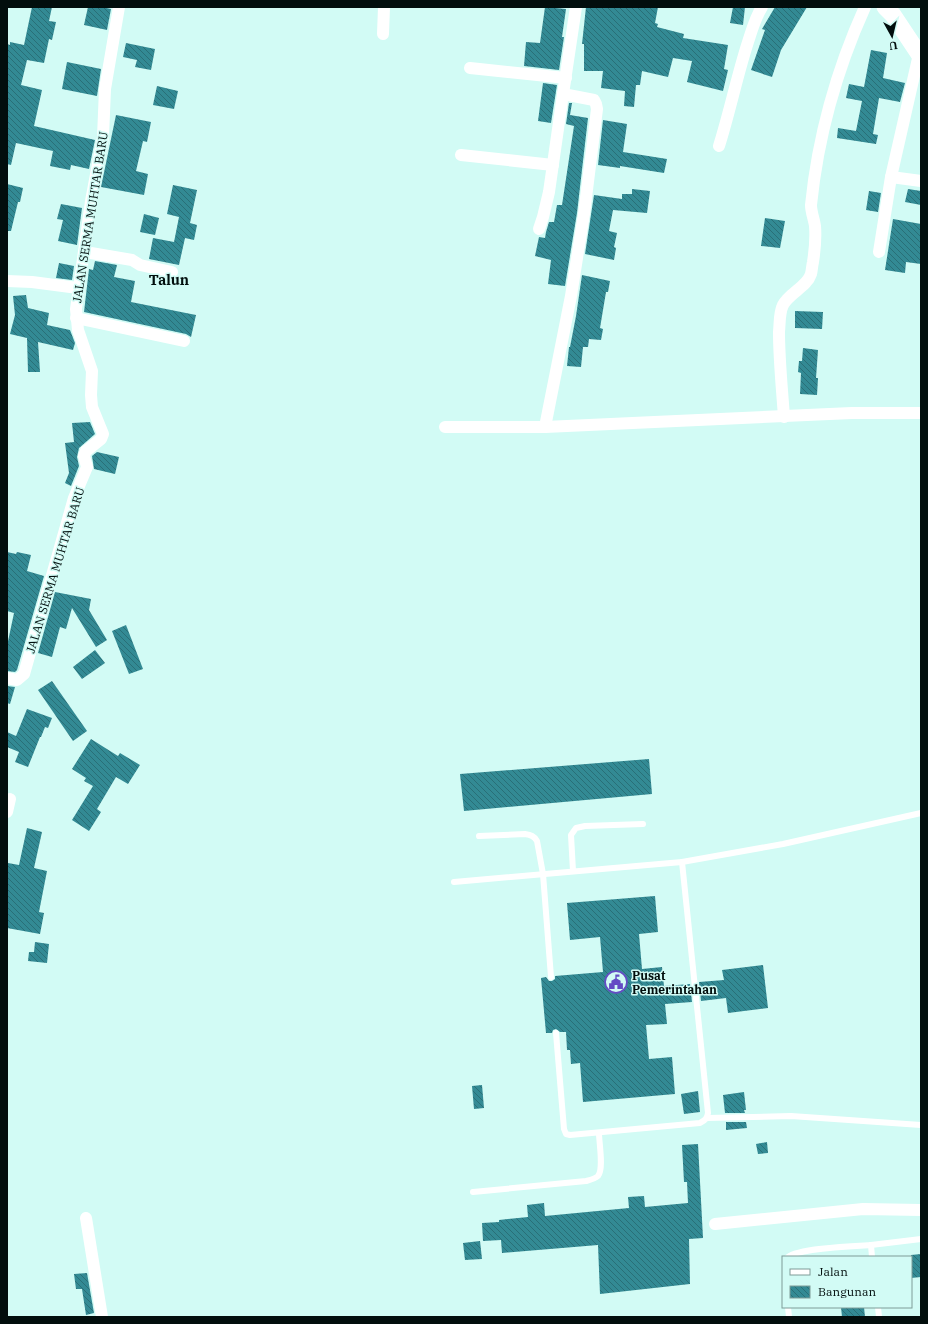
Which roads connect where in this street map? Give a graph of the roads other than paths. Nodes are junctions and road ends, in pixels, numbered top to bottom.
1 (119, 7) edge
2 (384, 7) edge
3 (576, 7) edge
4 (762, 7) edge
5 (865, 7) edge
6 (885, 7) edge
7 (383, 34) dead end
8 (920, 56) edge
9 (470, 68) dead end
10 (566, 78) junction
11 (563, 94) junction
12 (719, 146) dead end
13 (461, 154) dead end
14 (553, 165) junction
15 (890, 177) junction
16 (921, 181) edge
17 (539, 229) dead end
18 (85, 252) junction
19 (879, 252) dead end
20 (172, 272) dead end
21 (7, 281) edge
22 (78, 288) junction
23 (76, 318) junction
24 (184, 341) dead end
25 (921, 413) edge
26 (784, 417) junction
27 (445, 427) dead end
28 (545, 427) junction
29 (7, 678) edge
30 (10, 799) dead end
31 (7, 812) edge
32 (921, 813) edge
33 (643, 824) dead end
34 (479, 836) dead end
35 (682, 862) junction
36 (573, 871) junction
37 (543, 874) junction
38 (454, 882) dead end
39 (551, 976) dead end
40 (556, 1032) dead end
41 (707, 1118) junction
42 (921, 1125) edge
43 (599, 1133) junction
44 (473, 1192) dead end
45 (921, 1210) edge
46 (86, 1218) dead end
47 (715, 1224) dead end
48 (921, 1239) edge
49 (871, 1245) junction
50 (789, 1256) edge
51 (872, 1256) edge
52 (102, 1317) edge

1 - 18 street, JALAN SERMA MUHTAR BARU
2 - 7 street
3 - 10 street
4 - 12 street
5 - 26 street
6 - 8 street
8 - 15 street
9 - 10 street
10 - 11 street
11 - 14 street
11 - 28 street
13 - 14 street
14 - 17 street
15 - 16 street
15 - 19 street
18 - 20 street
18 - 22 street, JALAN SERMA MUHTAR BARU
21 - 22 street
22 - 23 street, JALAN SERMA MUHTAR BARU
23 - 24 street
23 - 29 street, JALAN SERMA MUHTAR BARU
25 - 26 street
26 - 28 street
27 - 28 street
30 - 31 street
32 - 35 lane
33 - 36 lane
34 - 37 lane
35 - 36 lane
35 - 41 lane
36 - 37 lane
37 - 38 lane
37 - 39 lane
40 - 43 lane
41 - 42 lane
41 - 43 lane
43 - 44 lane
45 - 47 street
46 - 52 street
48 - 49 lane
49 - 50 lane
49 - 51 lane

